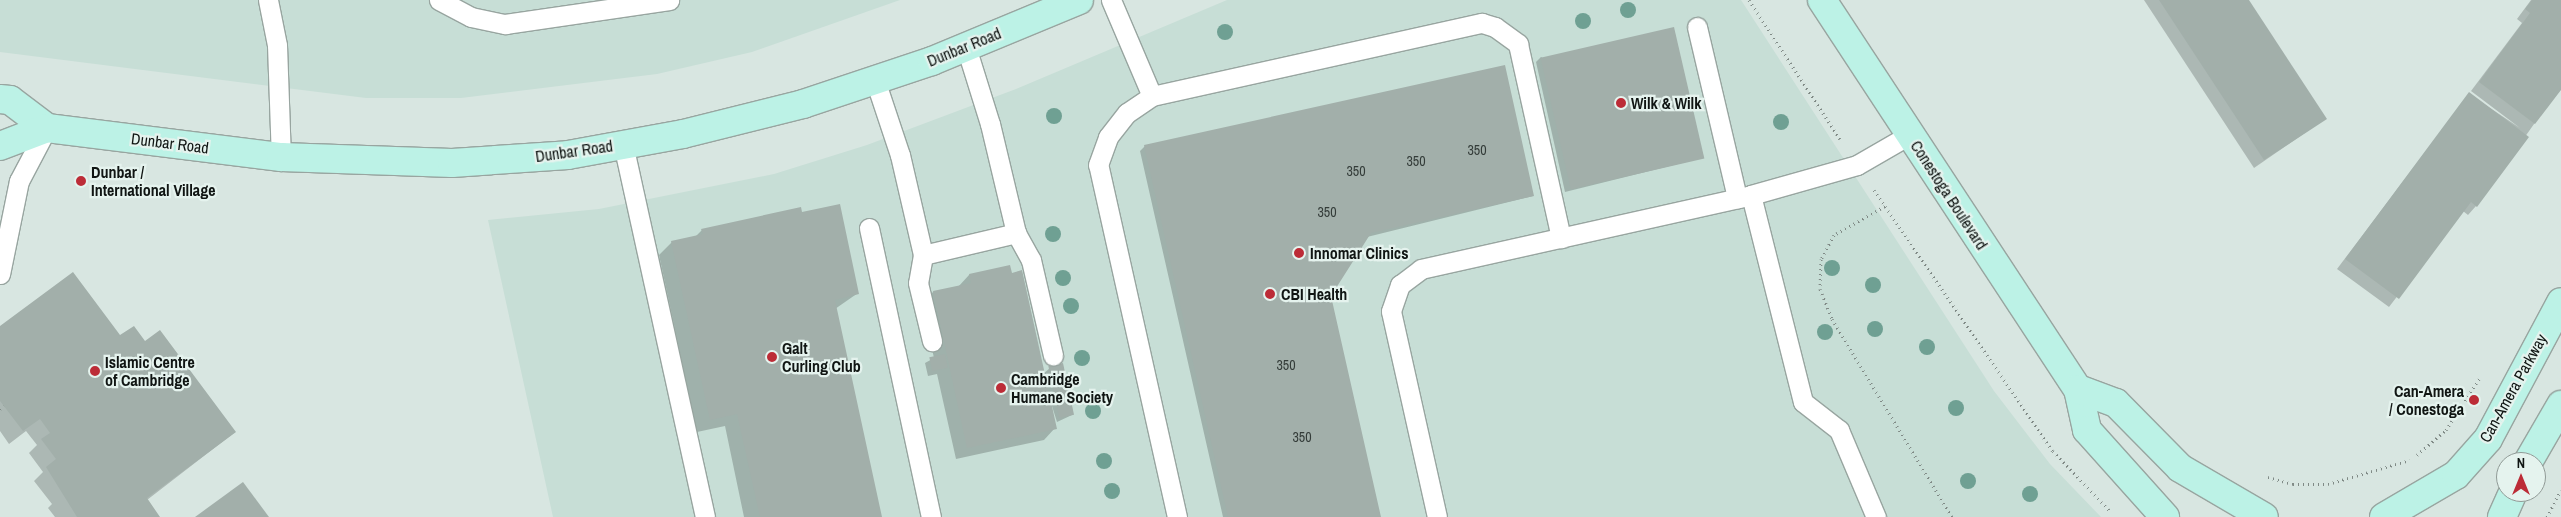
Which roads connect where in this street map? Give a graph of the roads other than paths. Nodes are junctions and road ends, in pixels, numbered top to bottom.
1 (268, 0) edge
2 (439, 0) edge
3 (669, 0) edge
4 (1079, 0) edge
5 (1111, 0) edge
6 (1822, 0) edge
7 (1697, 28) dead end
8 (966, 47) junction
9 (875, 80) junction
10 (1152, 96) junction
11 (0, 99) edge
12 (47, 128) junction
13 (1909, 135) junction
14 (623, 144) junction
15 (0, 146) edge
16 (281, 157) junction
17 (1744, 197) junction
18 (869, 228) dead end
19 (5, 231) edge
20 (1016, 233) junction
21 (1561, 238) junction
22 (923, 255) junction
23 (0, 274) edge
24 (2561, 302) edge
25 (932, 341) dead end
26 (1053, 355) dead end
27 (2078, 389) junction
28 (2561, 405) edge
29 (2534, 452) edge
30 (2509, 502) edge
31 (705, 517) edge
32 (932, 517) edge
33 (1177, 517) edge
34 (1437, 517) edge
35 (1876, 517) edge
36 (2165, 517) edge
37 (2264, 517) edge
38 (2384, 517) edge
39 (2502, 517) edge

1 - 16 lane
2 - 3 lane
4 - 8 street, Dunbar Road
5 - 10 lane
6 - 13 street, Conestoga Boulevard
7 - 17 lane
8 - 9 street, Dunbar Road
8 - 20 lane
9 - 14 street, Dunbar Road
9 - 22 lane
10 - 21 lane
10 - 33 lane
11 - 12 street
12 - 15 street, Dunbar Road
12 - 16 street, Dunbar Road
12 - 19 lane
13 - 17 lane
13 - 27 street, Conestoga Boulevard
14 - 16 street, Dunbar Road
14 - 31 lane
17 - 21 lane
17 - 35 lane
18 - 32 lane
19 - 23 lane
20 - 22 lane
20 - 26 lane
21 - 34 lane
22 - 25 lane
24 - 38 street, Can-Amera Parkway
27 - 36 street, Conestoga Boulevard
27 - 37 street
28 - 29 street
30 - 39 street

